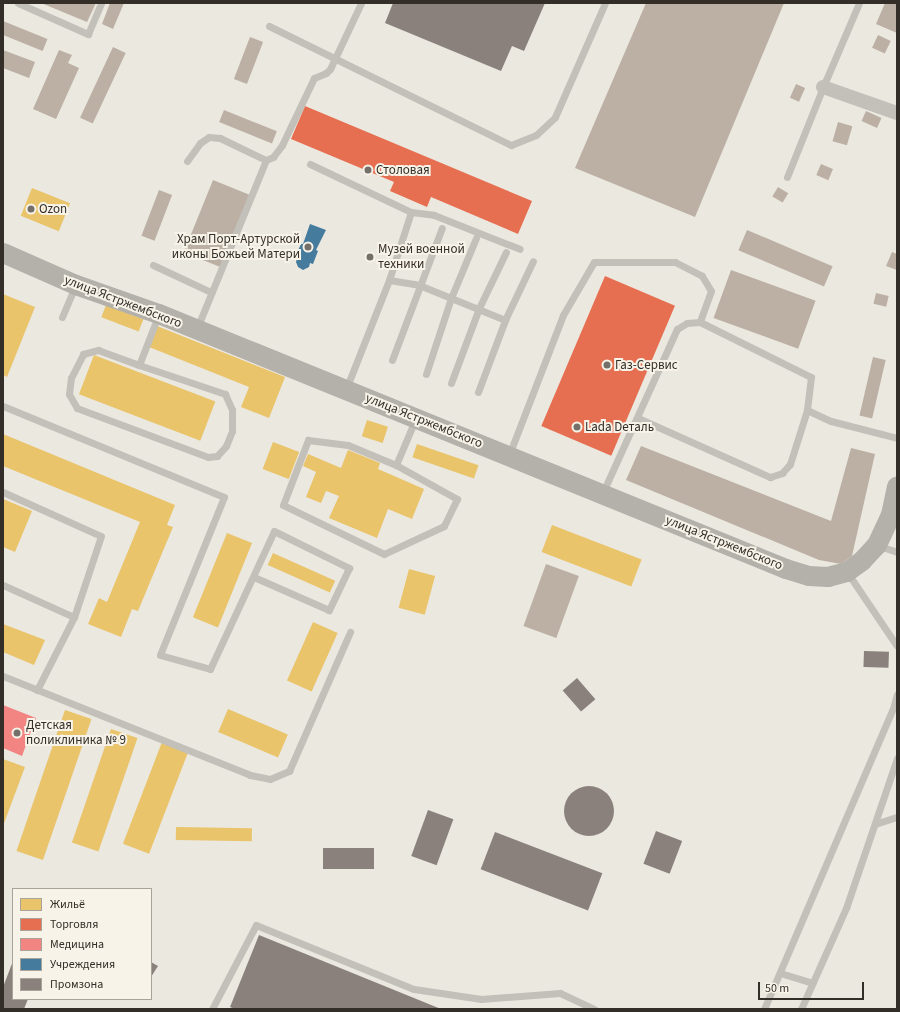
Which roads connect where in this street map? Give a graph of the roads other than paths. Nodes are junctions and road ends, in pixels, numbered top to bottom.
1 (18, 3) edge
2 (101, 3) edge
3 (361, 3) edge
4 (605, 3) edge
5 (859, 3) edge
6 (269, 26) dead end
7 (336, 58) junction
8 (823, 86) junction
9 (897, 113) edge
10 (266, 160) junction
11 (187, 161) dead end
12 (310, 164) dead end
13 (787, 177) dead end
14 (412, 212) junction
15 (442, 228) dead end
16 (476, 238) dead end
17 (520, 249) dead end
18 (506, 252) dead end
19 (3, 253) edge
20 (533, 261) dead end
21 (153, 265) dead end
22 (389, 280) junction
23 (76, 285) junction
24 (420, 285) junction
25 (211, 292) junction
26 (451, 298) junction
27 (479, 308) junction
28 (158, 314) junction
29 (62, 317) dead end
30 (505, 320) junction
31 (700, 322) junction
32 (196, 330) junction
33 (392, 360) dead end
34 (138, 365) junction
35 (426, 374) dead end
36 (451, 383) dead end
37 (346, 390) junction
38 (478, 392) dead end
39 (3, 406) edge
40 (807, 410) junction
41 (416, 418) junction
42 (638, 418) junction
43 (897, 438) edge
44 (508, 456) junction
45 (396, 466) junction
46 (897, 487) edge
47 (3, 492) edge
48 (602, 494) junction
49 (877, 545) junction
50 (897, 552) edge
51 (847, 572) junction
52 (254, 577) junction
53 (3, 585) edge
54 (74, 617) junction
55 (350, 632) dead end
56 (897, 646) edge
57 (3, 676) edge
58 (37, 690) junction
59 (897, 694) edge
60 (894, 706) junction
61 (897, 716) edge
62 (897, 758) edge
63 (897, 817) edge
64 (875, 824) junction
65 (780, 973) junction
66 (813, 983) junction
67 (212, 1009) edge
68 (594, 1009) edge
69 (764, 1009) edge
70 (801, 1009) edge

1 - 2 lane
3 - 7 lane
4 - 7 lane
5 - 8 lane
6 - 7 lane
7 - 10 lane
8 - 9 street
8 - 13 lane
10 - 11 lane
10 - 25 lane
12 - 14 lane
14 - 17 lane
14 - 22 lane
15 - 24 lane
16 - 26 lane
18 - 27 lane
19 - 23 main road, улица Ястржембского
20 - 30 lane
21 - 25 lane
22 - 24 lane
22 - 37 lane
23 - 28 main road, улица Ястржембского
23 - 29 lane
24 - 26 lane
24 - 33 lane
25 - 32 lane
26 - 27 lane
26 - 35 lane
27 - 30 lane
27 - 36 lane
28 - 32 main road, улица Ястржембского
28 - 34 lane
30 - 38 lane
31 - 40 lane
31 - 42 lane
31 - 44 lane
32 - 37 main road, улица Ястржембского
34 - 34 lane
37 - 41 main road, улица Ястржембского
39 - 52 lane
40 - 42 lane
40 - 43 lane
41 - 44 main road, улица Ястржембского
41 - 45 lane
42 - 48 lane
44 - 48 main road, улица Ястржембского
45 - 45 lane
46 - 49 main road
47 - 54 lane
48 - 51 main road, улица Ястржембского
49 - 50 lane
49 - 51 main road
51 - 56 lane
52 - 52 lane
53 - 54 lane
54 - 58 lane
55 - 58 lane
57 - 58 lane
59 - 60 lane
60 - 61 lane
60 - 65 lane
62 - 64 lane
63 - 64 lane
64 - 66 lane
65 - 66 lane
65 - 69 lane
66 - 70 lane
67 - 68 lane

